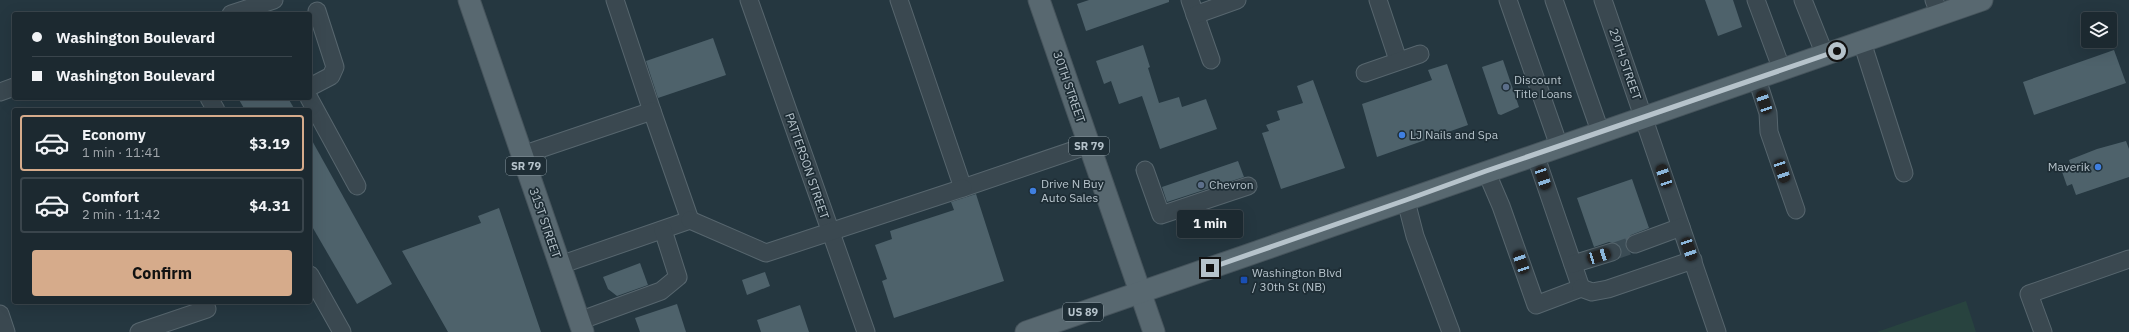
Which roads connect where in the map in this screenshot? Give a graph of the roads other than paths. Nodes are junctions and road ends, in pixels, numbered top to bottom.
1 (469, 0) edge
2 (615, 0) edge
3 (749, 0) edge
4 (899, 0) edge
5 (1039, 0) edge
6 (1237, 0) edge
7 (1378, 0) edge
8 (1508, 0) edge
9 (1554, 0) edge
10 (1603, 0) edge
11 (1756, 0) edge
12 (1803, 0) edge
13 (1982, 0) edge
14 (267, 6) edge
15 (1192, 7) edge
16 (1937, 7) edge
17 (317, 11) dead end
18 (240, 12) edge
19 (1862, 42) junction
20 (1420, 54) dead end
21 (1825, 55) junction
22 (1211, 60) dead end
23 (1398, 60) junction
24 (1782, 70) junction
25 (1365, 72) dead end
26 (1757, 79) junction
27 (312, 86) edge
28 (12, 88) edge
29 (0, 92) edge
30 (310, 100) edge
31 (652, 111) junction
32 (1643, 117) junction
33 (1600, 132) junction
34 (1089, 145) junction
35 (1559, 146) junction
36 (1535, 154) junction
37 (522, 155) junction
38 (1145, 170) dead end
39 (1486, 171) junction
40 (1904, 173) dead end
41 (357, 186) dead end
42 (1248, 186) dead end
43 (963, 188) junction
44 (1406, 200) junction
45 (1796, 210) dead end
46 (690, 220) junction
47 (1681, 227) junction
48 (663, 230) junction
49 (830, 231) junction
50 (1635, 244) tunnel mouth
51 (1612, 252) tunnel mouth
52 (2129, 259) edge
53 (1693, 260) junction
54 (1573, 264) junction
55 (560, 265) junction
56 (312, 279) edge
57 (1581, 288) junction
58 (1140, 293) junction
59 (207, 309) dead end
60 (0, 314) edge
61 (581, 326) edge
62 (6, 332) edge
63 (139, 332) edge
64 (342, 332) edge
65 (866, 332) edge
66 (1026, 332) edge
67 (1154, 332) edge
68 (1451, 332) edge
69 (1717, 332) edge
70 (2043, 332) edge

1 - 37 main road, 31ST STREET / SR 79
2 - 31 street
3 - 49 street, PATTERSON STREET
4 - 43 street
5 - 34 main road, 30TH STREET / SR 79
6 - 15 street
7 - 23 street
8 - 35 street
9 - 33 street
10 - 32 street, 29TH STREET
11 - 24 street
12 - 21 street
13 - 16 main road, US 89
14 - 18 street
15 - 22 street
16 - 19 main road, US 89
17 - 27 street
19 - 21 main road, US 89
19 - 40 street
20 - 23 street
21 - 24 main road, US 89
23 - 25 street
24 - 26 main road, US 89
26 - 32 main road, US 89
26 - 45 street
28 - 29 street
30 - 41 street
31 - 37 street
31 - 46 street
32 - 33 main road, US 89
32 - 47 street, 29TH STREET
33 - 35 main road, US 89
34 - 43 street
34 - 58 main road, 30TH STREET / SR 79
35 - 36 main road, US 89
36 - 39 main road, US 89
36 - 54 street
37 - 55 main road, 31ST STREET / SR 79
38 - 42 street
39 - 44 main road, US 89
39 - 57 street
43 - 49 street
44 - 58 main road, US 89
44 - 68 street
46 - 48 street
46 - 49 street
47 - 50 street
47 - 53 street, 29TH STREET
48 - 55 street
48 - 61 street
49 - 65 street, PATTERSON STREET
51 - 54 street
52 - 70 street
53 - 57 street
53 - 69 street, 29TH STREET
54 - 57 street
55 - 61 main road, 31ST STREET / SR 79
56 - 64 street
58 - 66 main road, US 89
58 - 67 main road, 30TH STREET / SR 79
59 - 63 street
60 - 62 street

